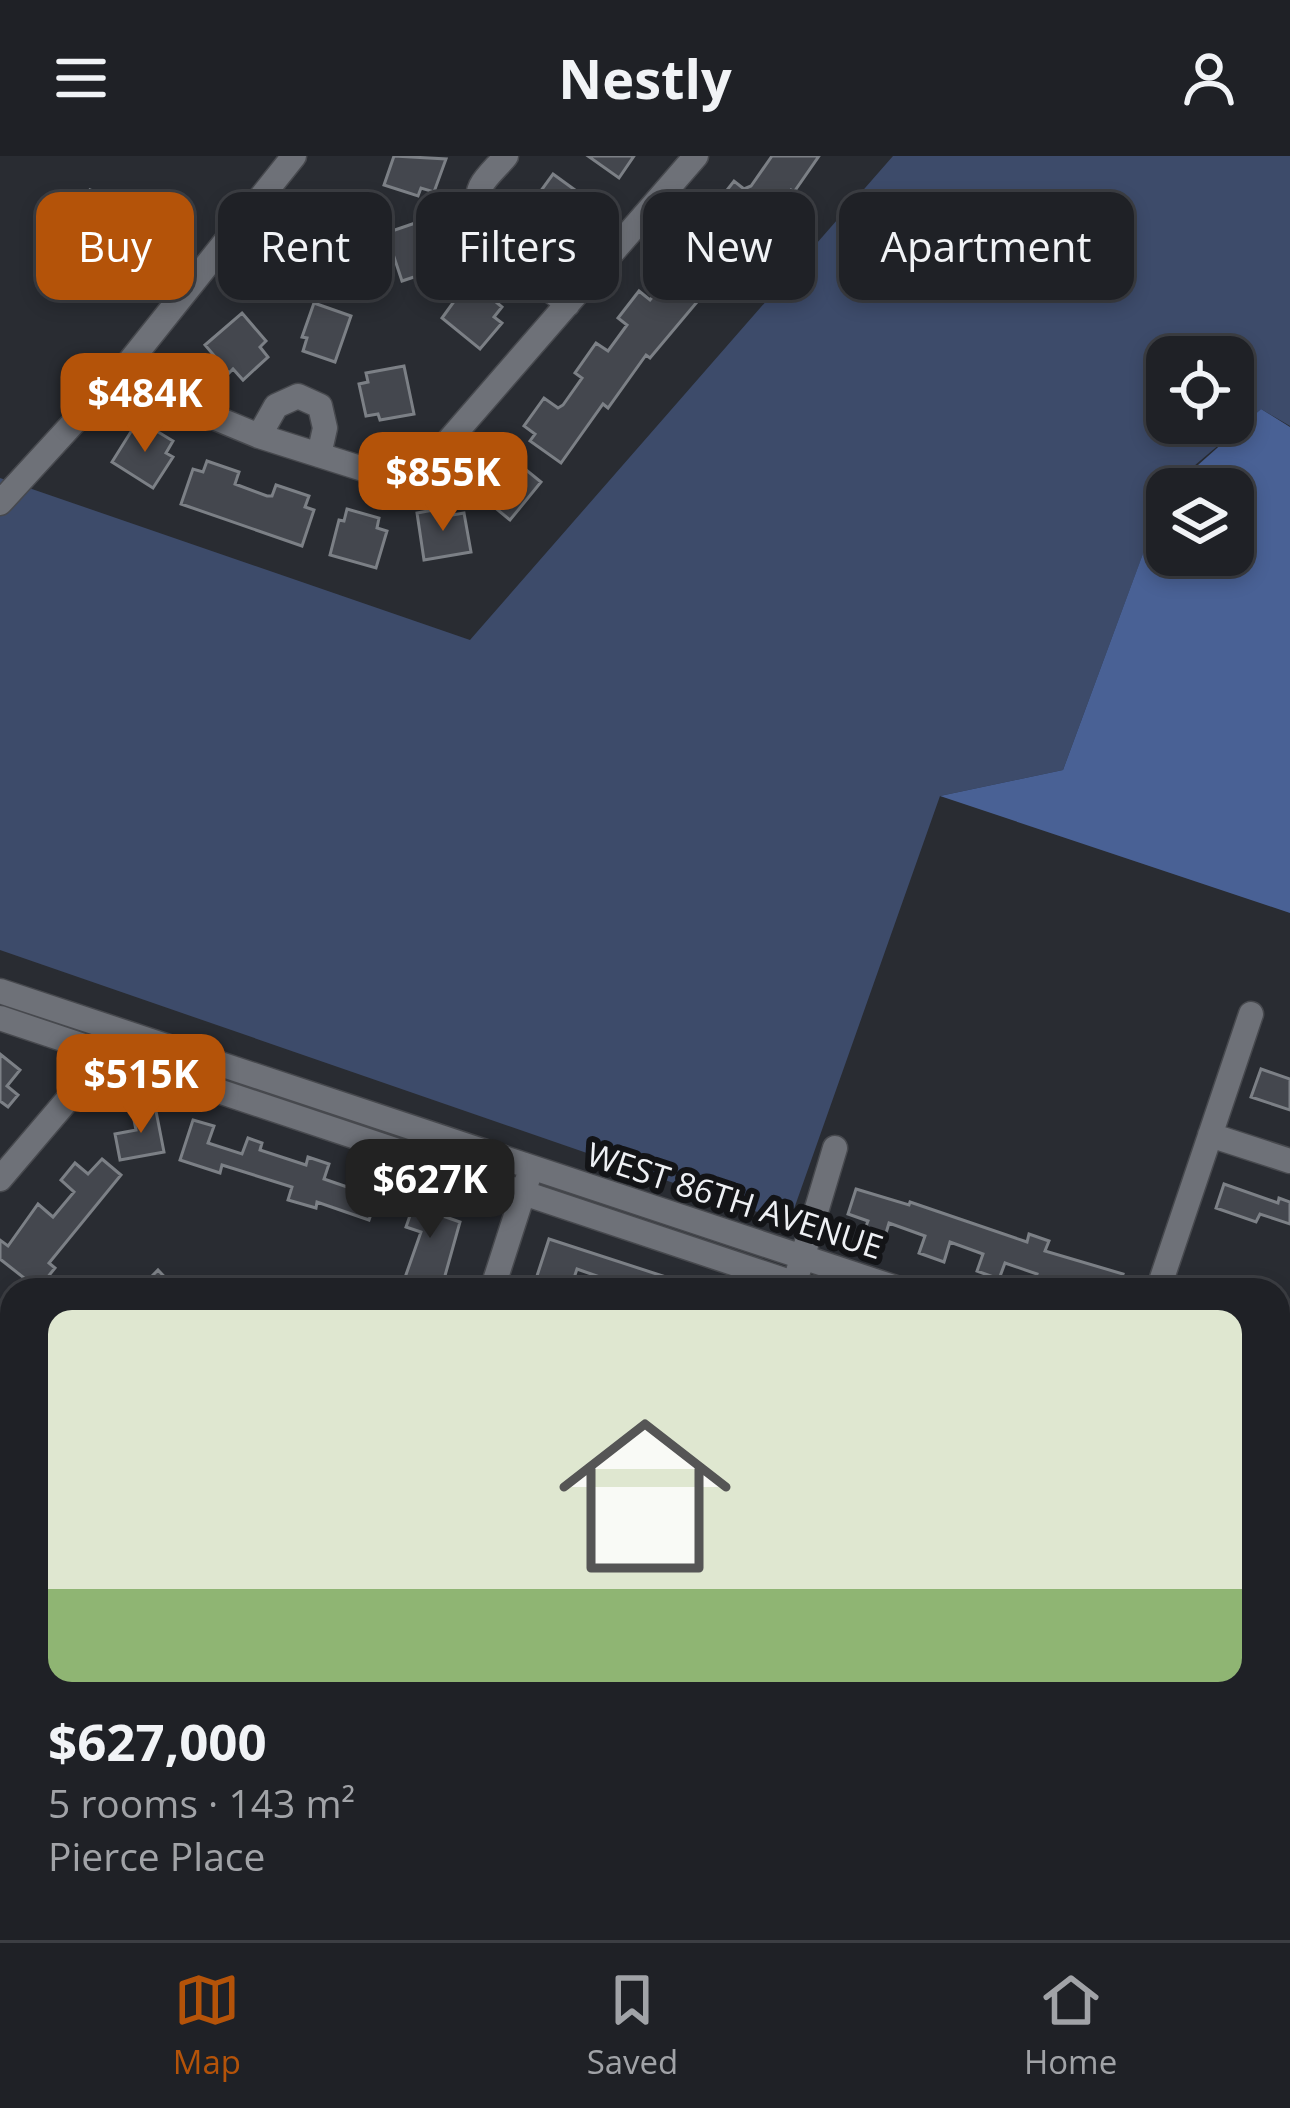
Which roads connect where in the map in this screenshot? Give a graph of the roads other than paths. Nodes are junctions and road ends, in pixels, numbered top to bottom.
1 (294, 156) edge
2 (506, 156) edge
3 (696, 156) edge
4 (568, 304) junction
5 (131, 360) junction
6 (259, 436) junction
7 (320, 455) junction
8 (0, 503) edge
9 (0, 991) edge
10 (1251, 1014) dead end
11 (0, 1018) edge
12 (125, 1033) junction
13 (106, 1054) junction
14 (1210, 1135) junction
15 (835, 1148) dead end
16 (1290, 1161) edge
17 (532, 1167) junction
18 (0, 1179) edge
19 (524, 1193) junction
20 (802, 1257) junction
21 (496, 1278) edge
22 (771, 1278) edge
23 (801, 1278) edge
24 (866, 1278) edge
25 (1162, 1278) edge

1 - 5 street
2 - 4 street
3 - 4 street
4 - 7 street
5 - 6 street
5 - 8 street
6 - 7 street
6 - 7 street
9 - 12 street, WEST 86TH AVENUE
10 - 14 street
11 - 13 street, WEST 86TH AVENUE
12 - 13 street
12 - 17 street, WEST 86TH AVENUE
13 - 18 street
13 - 19 street, WEST 86TH AVENUE
14 - 16 street
14 - 25 street
15 - 20 street
17 - 19 street
17 - 20 street, WEST 86TH AVENUE
19 - 21 street
19 - 22 street, WEST 86TH AVENUE
20 - 23 street
20 - 24 street, WEST 86TH AVENUE

